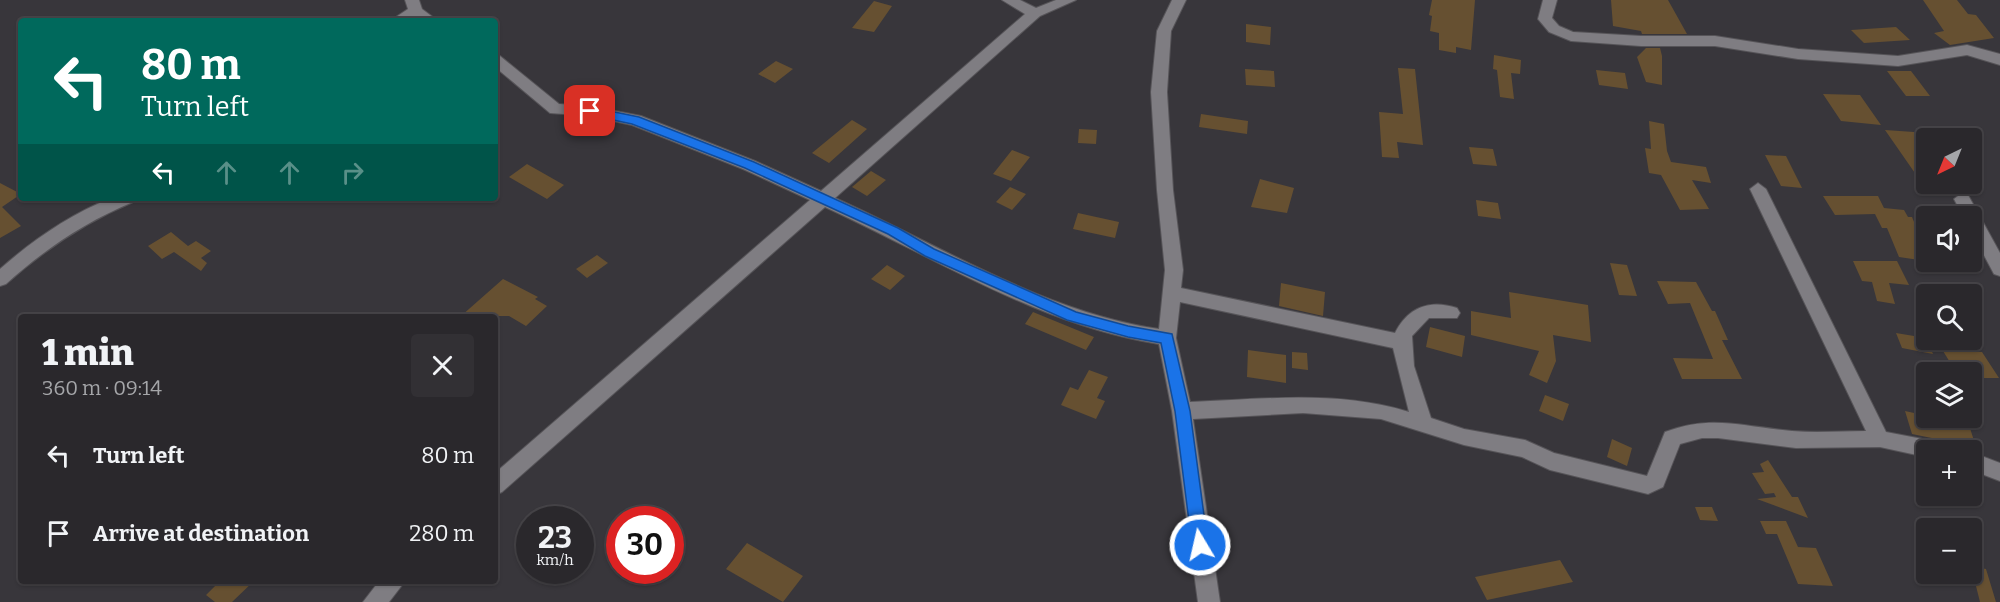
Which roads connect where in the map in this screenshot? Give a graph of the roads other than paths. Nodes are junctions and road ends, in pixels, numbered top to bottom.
1 (1009, 0) edge
2 (1069, 0) edge
3 (1179, 0) edge
4 (1550, 0) edge
5 (414, 5) edge
6 (1035, 13) junction
7 (400, 18) edge
8 (428, 18) edge
9 (2000, 60) edge
10 (498, 62) edge
11 (1758, 189) dead end
12 (821, 198) junction
13 (1962, 199) dead end
14 (120, 201) edge
15 (2000, 269) edge
16 (0, 279) edge
17 (1172, 292) junction
18 (1451, 313) dead end
19 (1167, 338) junction
20 (1401, 342) junction
21 (1182, 411) junction
22 (1423, 423) junction
23 (1880, 439) junction
24 (1916, 446) edge
25 (1982, 465) edge
26 (2000, 472) edge
27 (498, 483) edge
28 (391, 584) edge
29 (374, 602) edge
30 (1209, 602) edge

1 - 6 street
2 - 6 street
3 - 17 street
4 - 9 street
5 - 7 street
5 - 8 street
6 - 12 street
10 - 12 street
11 - 23 street
12 - 19 street
12 - 27 street
13 - 15 street
14 - 16 street
17 - 19 street
17 - 20 street
18 - 20 street
19 - 21 street
20 - 22 street
21 - 22 street
21 - 30 street
22 - 23 street
23 - 24 street
25 - 26 street
28 - 29 street

